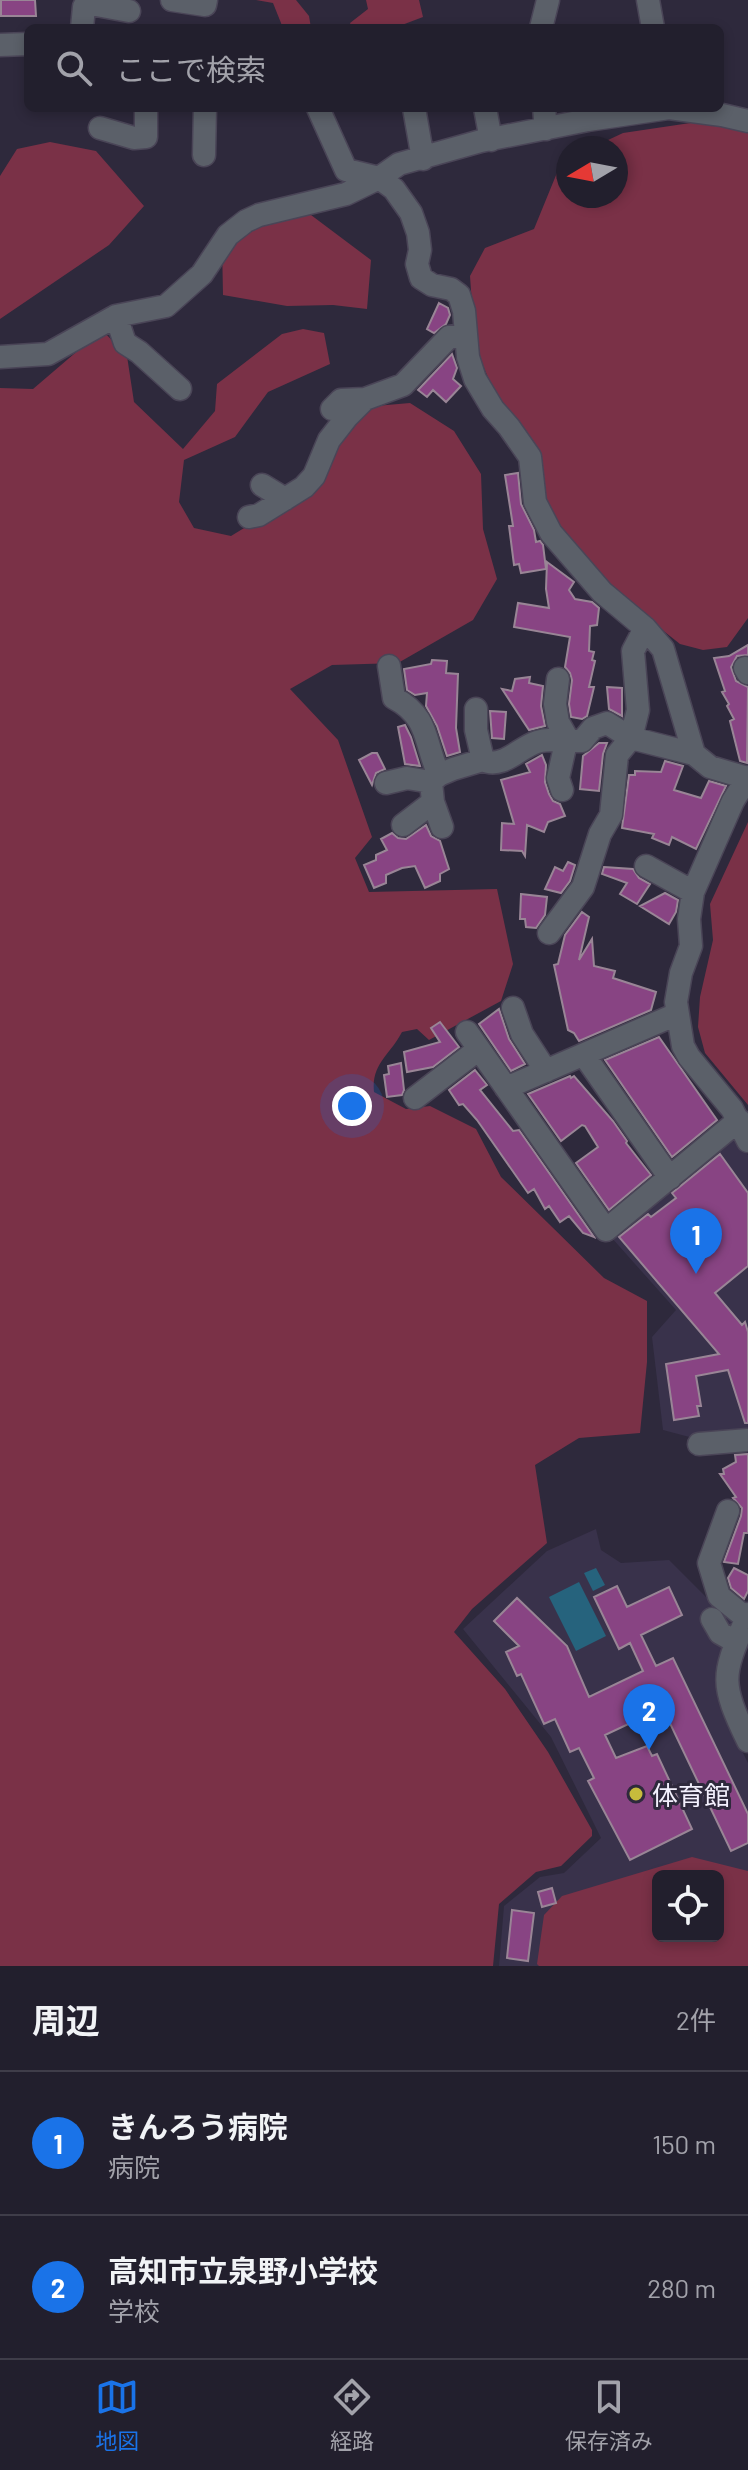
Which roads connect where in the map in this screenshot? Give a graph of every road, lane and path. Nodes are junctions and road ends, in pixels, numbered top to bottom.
1 (172, 0) edge
2 (206, 0) edge
3 (548, 0) edge
4 (648, 0) edge
5 (129, 13) edge
6 (82, 24) edge
7 (542, 24) edge
8 (652, 24) edge
9 (0, 45) edge
10 (24, 47) edge
11 (146, 112) edge
12 (205, 112) edge
13 (320, 112) edge
14 (415, 112) edge
15 (486, 112) edge
16 (613, 112) edge
17 (699, 112) edge
18 (586, 114) edge
19 (545, 118) edge
20 (748, 121) edge
21 (100, 128) dead end
22 (491, 140) junction
23 (204, 155) dead end
24 (423, 159) junction
25 (379, 178) junction
26 (116, 316) junction
27 (465, 335) junction
28 (0, 357) edge
29 (180, 389) dead end
30 (365, 399) junction
31 (332, 409) dead end
32 (262, 485) dead end
33 (285, 499) junction
34 (249, 517) dead end
35 (645, 628) junction
36 (389, 666) dead end
37 (558, 679) dead end
38 (476, 709) dead end
39 (567, 738) junction
40 (631, 738) junction
41 (694, 754) junction
42 (483, 760) junction
43 (747, 777) edge
44 (386, 783) dead end
45 (434, 786) junction
46 (562, 790) dead end
47 (403, 825) dead end
48 (442, 827) dead end
49 (646, 866) dead end
50 (693, 892) junction
51 (549, 933) dead end
52 (513, 1008) dead end
53 (677, 1014) junction
54 (584, 1055) junction
55 (546, 1071) junction
56 (506, 1088) junction
57 (415, 1098) dead end
58 (744, 1131) edge
59 (670, 1178) junction
60 (748, 1440) edge
61 (699, 1444) dead end
62 (728, 1511) dead end
63 (747, 1616) edge
64 (748, 1741) edge

1 - 2 street
3 - 7 street
4 - 8 street
5 - 6 street
9 - 10 street
11 - 21 street
12 - 23 street
13 - 25 street
14 - 24 street
15 - 22 street
16 - 18 street
17 - 20 street
18 - 19 street
19 - 22 street
22 - 24 street
24 - 25 street
25 - 26 street
25 - 27 street
26 - 28 street
26 - 29 street
27 - 30 street
27 - 35 street
30 - 31 street
30 - 33 street
32 - 33 street
33 - 34 street
35 - 40 street
35 - 41 street
36 - 45 street
37 - 39 street
38 - 42 street
39 - 40 street
39 - 42 street
39 - 46 street
40 - 41 street
40 - 51 street
41 - 43 street
42 - 45 street
43 - 50 street
44 - 45 street
45 - 47 street
45 - 48 street
49 - 50 street
50 - 53 street
52 - 55 street
53 - 54 street
53 - 58 street
54 - 55 street
54 - 59 street
55 - 56 street
56 - 57 street
56 - 59 street
58 - 59 street
60 - 61 street
62 - 63 street
63 - 64 street

